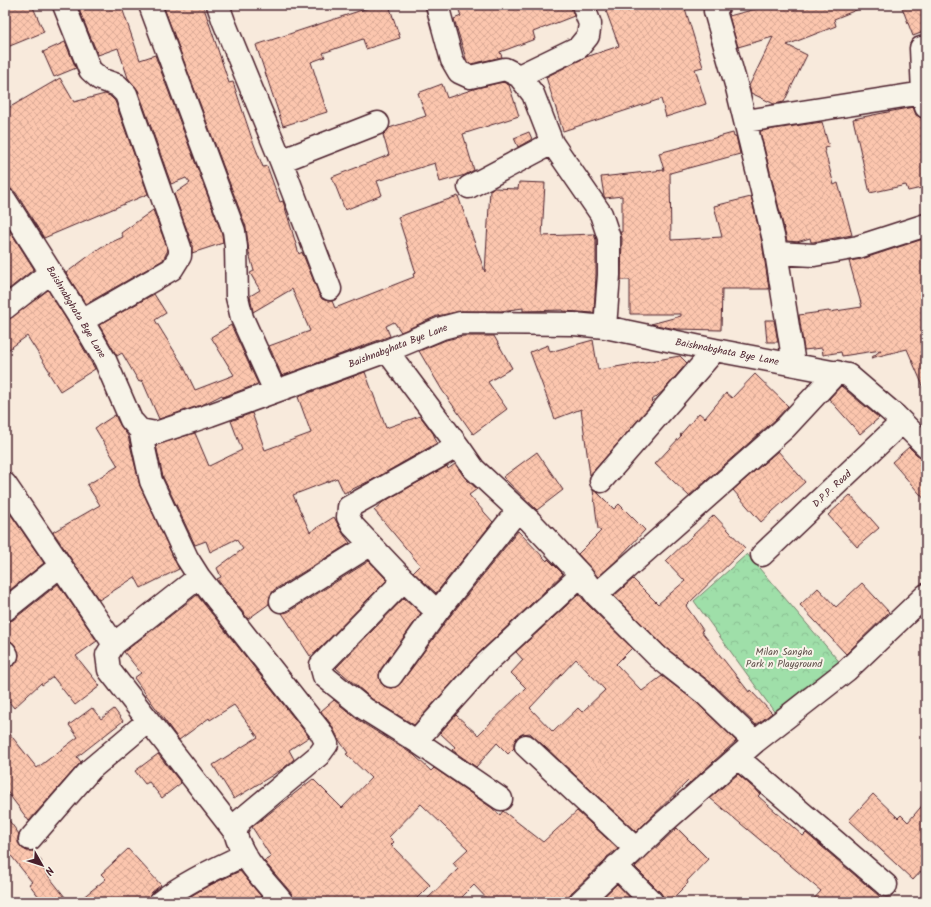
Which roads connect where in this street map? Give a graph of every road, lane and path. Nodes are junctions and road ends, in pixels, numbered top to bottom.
1 (64, 5) edge
2 (150, 5) edge
3 (218, 5) edge
4 (437, 5) edge
5 (583, 5) edge
6 (720, 5) edge
7 (926, 47) edge
8 (519, 76) junction
9 (924, 100) edge
10 (746, 121) junction
11 (378, 123) dead end
12 (552, 143) junction
13 (281, 161) junction
14 (469, 186) dead end
15 (5, 200) edge
16 (926, 225) edge
17 (776, 253) junction
18 (51, 272) junction
19 (330, 289) dead end
20 (5, 308) edge
21 (82, 321) junction
22 (605, 327) junction
23 (715, 350) junction
24 (388, 351) junction
25 (794, 364) junction
26 (837, 372) junction
27 (275, 392) junction
28 (902, 422) junction
29 (140, 430) junction
30 (458, 446) junction
31 (926, 446) edge
32 (601, 481) dead end
33 (5, 484) edge
34 (518, 510) junction
35 (370, 545) junction
36 (762, 555) dead end
37 (60, 566) junction
38 (581, 575) junction
39 (198, 577) junction
40 (404, 580) junction
41 (596, 595) junction
42 (926, 595) edge
43 (281, 601) dead end
44 (5, 610) edge
45 (437, 612) junction
46 (114, 644) junction
47 (391, 676) dead end
48 (148, 721) junction
49 (416, 741) junction
50 (755, 742) junction
51 (526, 746) dead end
52 (738, 758) junction
53 (501, 799) dead end
54 (235, 832) junction
55 (30, 839) dead end
56 (636, 849) junction
57 (244, 855) junction
58 (616, 866) junction
59 (886, 885) dead end
60 (160, 902) edge
61 (282, 902) edge
62 (580, 902) edge
63 (652, 902) edge

1 - 21 street
2 - 27 street
3 - 13 street
4 - 8 street
5 - 8 street
6 - 10 street
7 - 9 street
8 - 12 street
9 - 10 street
10 - 17 street
11 - 13 street
12 - 14 street
12 - 22 street
13 - 19 street
15 - 18 street, Baishnabghata Bye Lane
16 - 17 street
17 - 25 street
18 - 20 street
18 - 21 street, Baishnabghata Bye Lane
21 - 29 street, Baishnabghata Bye Lane
22 - 23 street, Baishnabghata Bye Lane
22 - 24 street, Baishnabghata Bye Lane
23 - 25 street, Baishnabghata Bye Lane
23 - 32 street
24 - 27 street, Baishnabghata Bye Lane
24 - 30 street
25 - 26 street, Baishnabghata Bye Lane
26 - 28 street, Baishnabghata Bye Lane
26 - 41 street
27 - 29 street, Baishnabghata Bye Lane
28 - 31 street, Baishnabghata Bye Lane
28 - 36 street, D.P.P. Road
29 - 39 street
30 - 34 street
30 - 35 street
33 - 37 street
34 - 38 street
34 - 45 street
35 - 40 street
35 - 43 street
37 - 44 street
37 - 46 street
38 - 41 street
38 - 49 street
39 - 46 street
39 - 54 street
40 - 45 street
40 - 49 street
41 - 50 street
42 - 50 street
45 - 47 street
46 - 48 street
48 - 54 street
48 - 55 street
49 - 53 street
50 - 52 street
51 - 56 street
52 - 56 street
52 - 59 street
54 - 57 street
56 - 58 street
57 - 60 street
57 - 61 street
58 - 62 street
58 - 63 street

